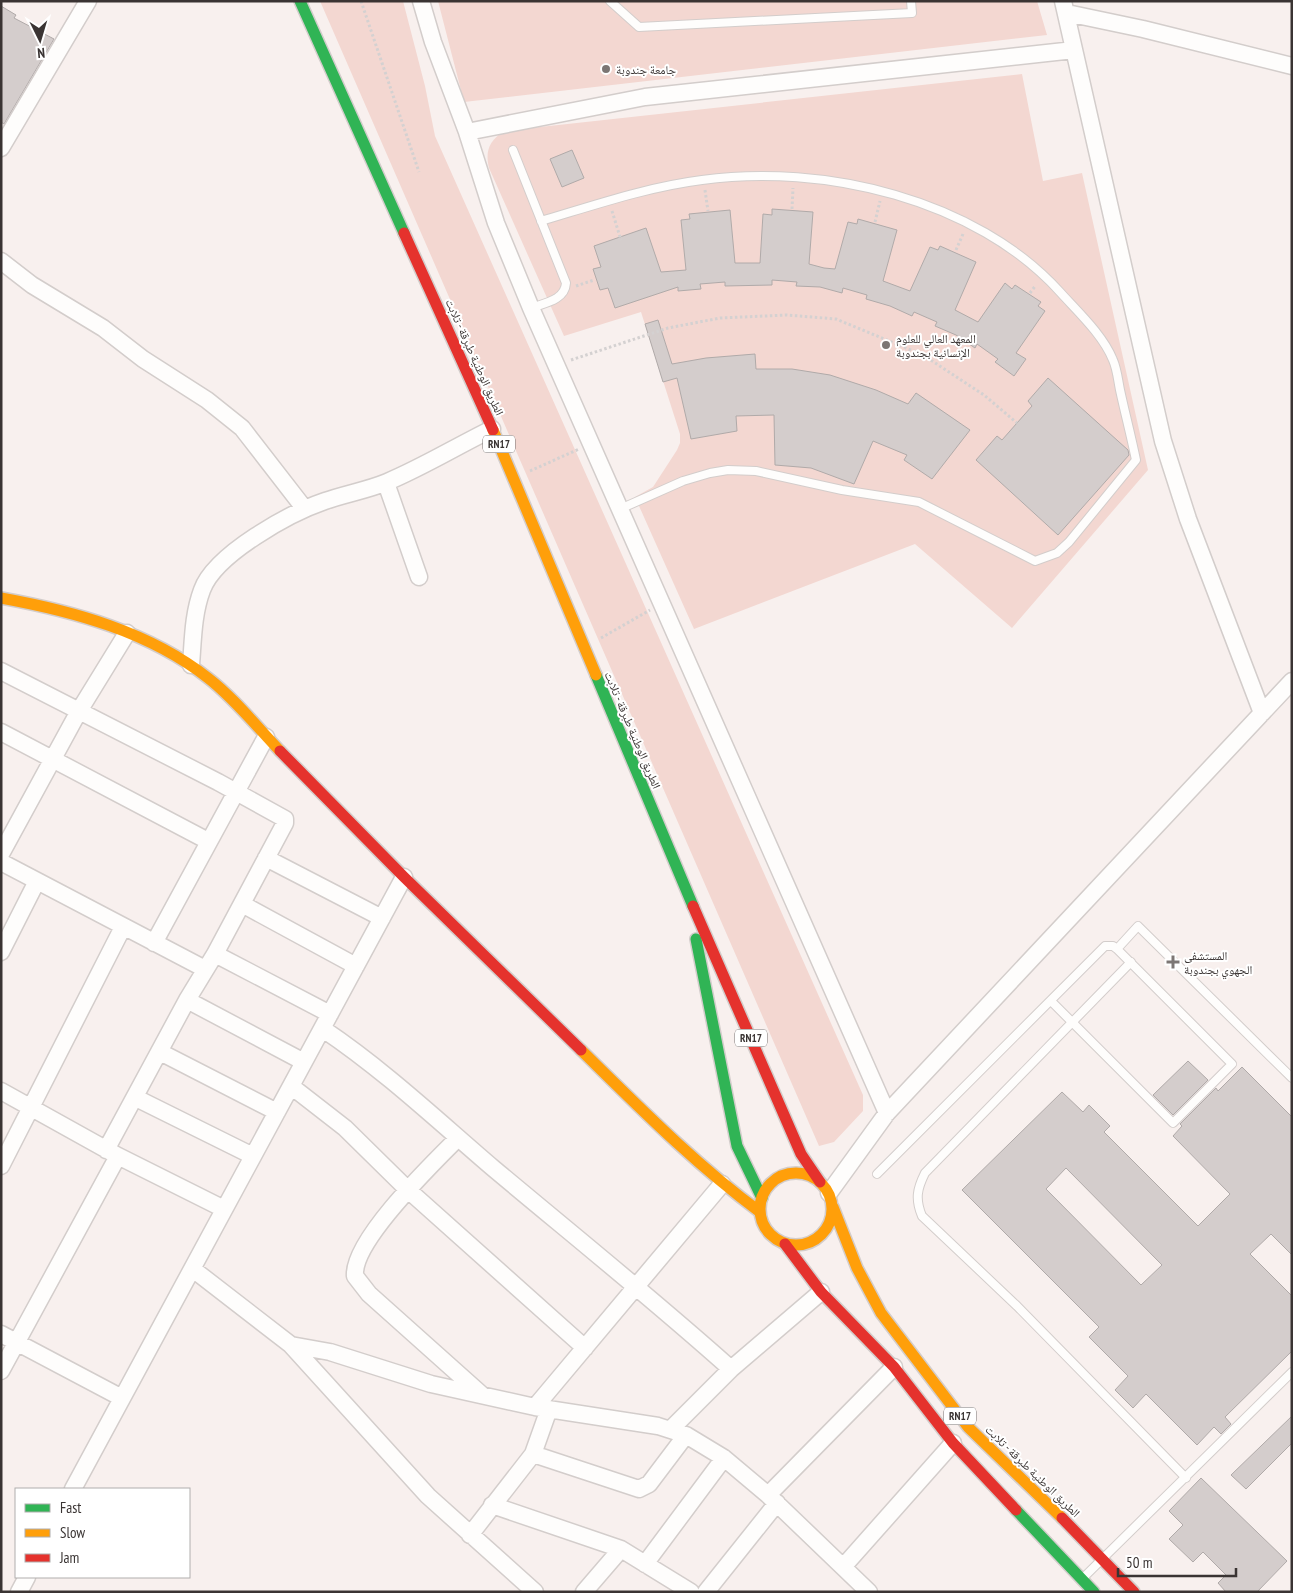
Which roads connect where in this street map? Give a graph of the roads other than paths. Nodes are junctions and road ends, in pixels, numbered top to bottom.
1 (88, 1) edge
2 (300, 1) edge
3 (421, 1) edge
4 (610, 1) edge
5 (911, 1) edge
6 (1065, 7) edge
7 (1074, 50) junction
8 (1292, 66) edge
9 (467, 132) junction
10 (1, 148) edge
11 (513, 150) dead end
12 (542, 221) junction
13 (1, 261) edge
14 (532, 308) junction
15 (492, 429) junction
16 (386, 483) junction
17 (304, 508) junction
18 (620, 509) junction
19 (419, 577) dead end
20 (1, 598) edge
21 (127, 633) junction
22 (191, 665) junction
23 (1, 672) edge
24 (1292, 681) edge
25 (79, 711) junction
26 (1262, 713) junction
27 (1, 732) edge
28 (266, 737) junction
29 (53, 758) junction
30 (235, 791) junction
31 (208, 841) junction
32 (1, 854) edge
33 (266, 858) junction
34 (1, 862) edge
35 (404, 877) junction
36 (37, 881) junction
37 (687, 892) junction
38 (242, 904) junction
39 (382, 918) junction
40 (124, 927) junction
41 (154, 943) junction
42 (1117, 949) junction
43 (1, 952) edge
44 (215, 954) junction
45 (1130, 962) junction
46 (356, 966) junction
47 (205, 969) junction
48 (187, 1000) junction
49 (1051, 1000) junction
50 (326, 1021) junction
51 (1072, 1022) junction
52 (160, 1052) junction
53 (304, 1062) junction
54 (1292, 1078) edge
55 (290, 1086) junction
56 (1, 1091) edge
57 (136, 1098) junction
58 (31, 1110) junction
59 (277, 1112) junction
60 (887, 1113) junction
61 (458, 1138) junction
62 (112, 1153) junction
63 (253, 1156) junction
64 (1, 1166) edge
65 (877, 1174) dead end
66 (722, 1184) junction
67 (406, 1189) junction
68 (827, 1194) junction
69 (762, 1198) junction
70 (224, 1209) junction
71 (760, 1212) junction
72 (784, 1244) junction
73 (194, 1270) junction
74 (635, 1287) junction
75 (821, 1292) junction
76 (8, 1338) edge
77 (291, 1345) junction
78 (585, 1348) junction
79 (894, 1367) junction
80 (731, 1369) junction
81 (1, 1371) edge
82 (1292, 1372) edge
83 (483, 1396) junction
84 (122, 1398) junction
85 (542, 1408) junction
86 (678, 1432) junction
87 (953, 1443) junction
88 (533, 1454) junction
89 (724, 1458) junction
90 (1186, 1478) junction
91 (74, 1488) edge
92 (772, 1499) junction
93 (492, 1505) junction
94 (470, 1535) junction
95 (621, 1549) junction
96 (1104, 1559) junction
97 (645, 1564) junction
98 (843, 1567) junction
99 (26, 1578) edge
100 (1082, 1580) junction
101 (19, 1592) edge
102 (536, 1592) edge
103 (584, 1592) edge
104 (691, 1592) edge
105 (706, 1592) edge
106 (870, 1592) edge
107 (1094, 1592) edge
108 (1134, 1592) edge

1 - 10 street
2 - 15 main road, الطريق الوطنية طبرقة - تلابت / RN17
3 - 9 street
4 - 5 lane
6 - 7 street
6 - 8 street
7 - 9 street
7 - 26 street
9 - 14 street
11 - 12 lane
12 - 14 lane
12 - 18 lane
13 - 17 street
14 - 18 street
15 - 16 street
15 - 37 main road, الطريق الوطنية طبرقة - تلابت / RN17
16 - 17 street
16 - 19 street
17 - 22 street
18 - 60 street
20 - 21 main road
21 - 22 main road
21 - 25 street
22 - 28 main road
23 - 25 street
24 - 26 street
25 - 29 street
25 - 30 street
26 - 60 street
27 - 29 street
28 - 30 street
28 - 35 main road
29 - 31 street
29 - 32 street
30 - 31 street
30 - 33 street
31 - 41 street
33 - 38 street
33 - 39 street
34 - 36 street
35 - 39 street
35 - 66 main road
36 - 40 street
36 - 43 street
37 - 68 main road, الطريق الوطنية طبرقة - تلابت / RN17
37 - 69 main road, الطريق الوطنية طبرقة - تلابت / RN17
38 - 44 street
38 - 46 street
39 - 46 street
40 - 41 street
40 - 58 street
41 - 47 street
42 - 45 lane
42 - 49 lane
42 - 54 lane
44 - 47 street
44 - 50 street
45 - 51 lane
45 - 51 lane
46 - 50 street
47 - 48 street
48 - 52 street
48 - 53 street
49 - 51 lane
49 - 65 lane
50 - 53 street
50 - 61 street
51 - 90 lane
52 - 57 street
52 - 59 street
53 - 55 street
55 - 59 street
55 - 67 street
56 - 58 street
57 - 62 street
57 - 63 street
58 - 62 street
58 - 64 street
59 - 63 street
60 - 68 street
61 - 67 street
61 - 74 street
62 - 70 street
62 - 76 street
63 - 70 street
66 - 71 main road
66 - 74 street
67 - 78 street
67 - 83 street
68 - 69 main road
68 - 72 main road
68 - 96 main road, الطريق الوطنية طبرقة - تلابت / RN17
69 - 71 main road
70 - 73 street
71 - 72 main road, RN17
72 - 75 main road, RN17
73 - 77 street
73 - 84 street
74 - 78 street
74 - 80 street
75 - 79 main road, RN17
75 - 80 street
76 - 81 street
76 - 84 street
77 - 83 street
77 - 94 street
78 - 85 street
79 - 87 main road, RN17
79 - 92 street
80 - 86 street
82 - 90 lane
83 - 85 street
84 - 91 street
85 - 86 street
85 - 88 street
86 - 88 street
86 - 89 street
87 - 98 street
87 - 100 main road, RN17
88 - 93 street
89 - 92 street
89 - 97 street
90 - 96 lane
92 - 98 street
92 - 105 street
93 - 94 street
93 - 95 street
94 - 102 street
95 - 97 street
95 - 103 street
96 - 100 lane
96 - 108 main road, الطريق الوطنية طبرقة - تلابت / RN17
97 - 104 street
98 - 106 street
99 - 101 street
100 - 107 main road, RN17

